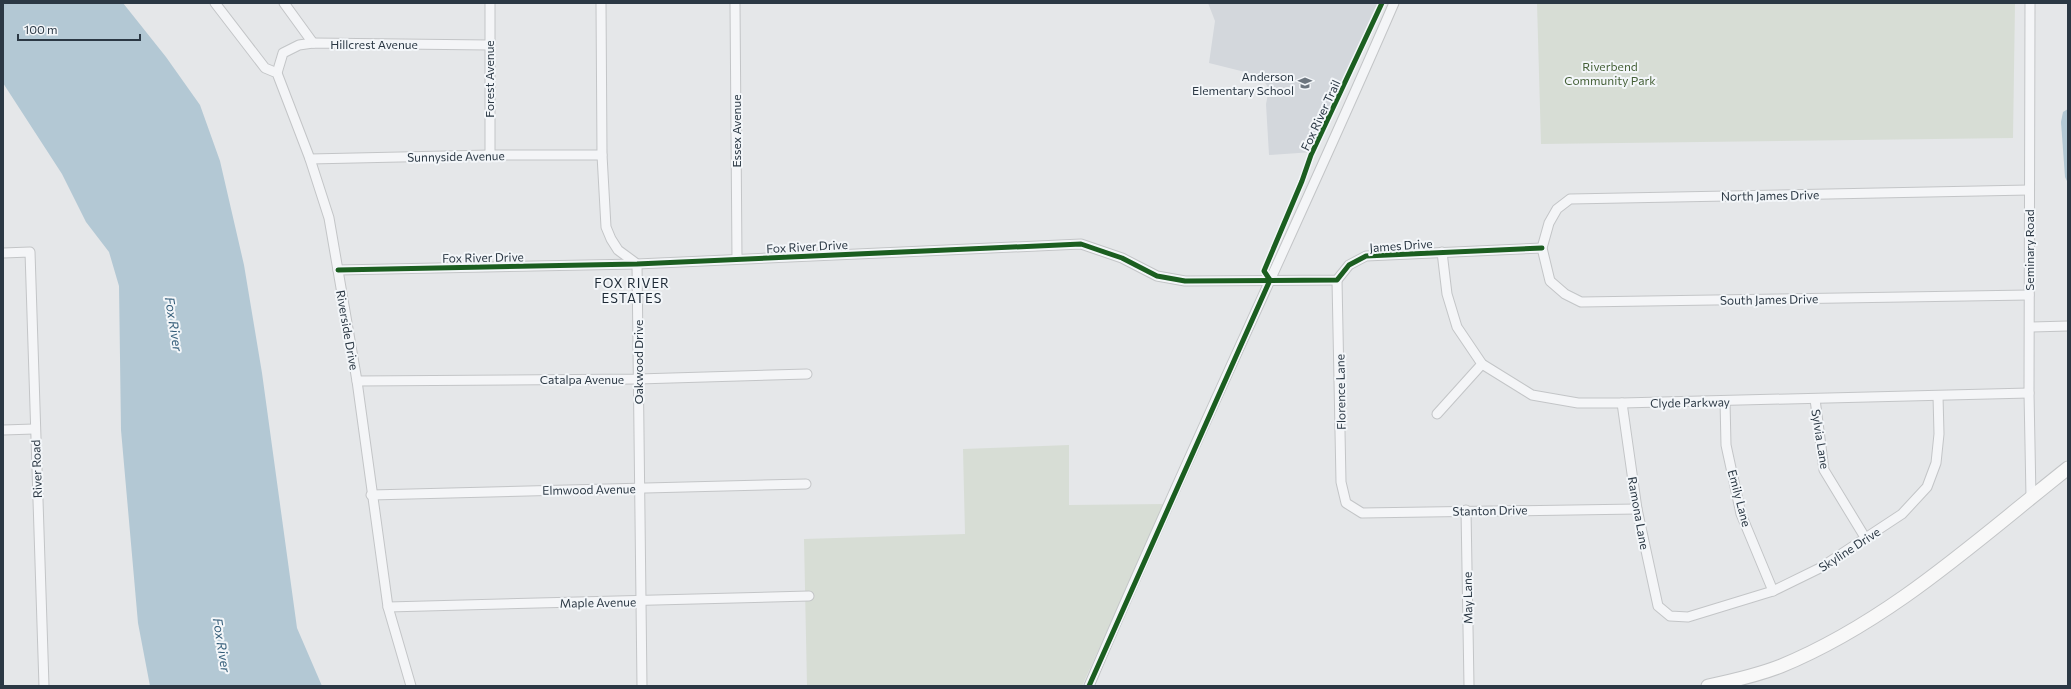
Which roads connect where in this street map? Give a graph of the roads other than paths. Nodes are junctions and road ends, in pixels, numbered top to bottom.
1 (215, 3) edge
2 (284, 3) edge
3 (490, 3) edge
4 (601, 3) edge
5 (735, 3) edge
6 (1394, 3) edge
7 (2030, 3) edge
8 (313, 43) junction
9 (489, 45) junction
10 (277, 73) junction
11 (490, 155) junction
12 (602, 155) junction
13 (310, 159) junction
14 (2028, 190) junction
15 (1542, 248) junction
16 (1442, 252) junction
17 (3, 253) edge
18 (737, 260) junction
19 (637, 264) junction
20 (338, 270) junction
21 (1270, 280) junction
22 (1337, 280) junction
23 (2029, 295) junction
24 (2068, 326) edge
25 (2030, 327) junction
26 (1482, 364) junction
27 (807, 374) dead end
28 (638, 379) junction
29 (357, 381) junction
30 (2029, 393) junction
31 (1938, 396) junction
32 (1815, 400) junction
33 (1725, 401) junction
34 (1622, 403) junction
35 (1437, 414) dead end
36 (34, 428) junction
37 (3, 430) edge
38 (2068, 468) edge
39 (806, 484) dead end
40 (639, 488) junction
41 (372, 495) junction
42 (2031, 497) junction
43 (1346, 503) joint
44 (1637, 509) junction
45 (1466, 510) junction
46 (1866, 539) junction
47 (1773, 591) junction
48 (809, 596) dead end
49 (642, 602) junction
50 (388, 607) junction
51 (1670, 616) joint
52 (44, 686) edge
53 (411, 686) edge
54 (642, 686) edge
55 (1089, 686) edge
56 (1468, 686) edge
57 (1708, 686) edge

1 - 10 street
2 - 8 street
3 - 9 street, Forest Avenue
4 - 12 street
5 - 18 street, Essex Avenue
6 - 21 street
7 - 14 street, Seminary Road
8 - 9 street, Hillcrest Avenue
8 - 10 street, Hillcrest Avenue
9 - 11 street, Forest Avenue
10 - 13 street, Riverside Drive
11 - 12 street, Sunnyside Avenue
11 - 13 street, Sunnyside Avenue
12 - 19 street
13 - 20 street, Riverside Drive
14 - 15 street, North James Drive
14 - 23 street, Seminary Road
15 - 16 street, James Drive
15 - 23 street, South James Drive
16 - 22 street, James Drive
16 - 26 street, Clyde Parkway
17 - 36 street, River Road
18 - 19 street, Fox River Drive
18 - 21 street, Fox River Drive
19 - 20 street, Fox River Drive
19 - 28 street, Oakwood Drive
20 - 29 street, Riverside Drive
21 - 22 street
21 - 55 street
22 - 43 street, Florence Lane
23 - 25 street, Seminary Road
24 - 25 street
25 - 30 street, Seminary Road
26 - 34 street, Clyde Parkway
26 - 35 street
27 - 28 street, Catalpa Avenue
28 - 29 street, Catalpa Avenue
28 - 40 street, Oakwood Drive
29 - 41 street, Riverside Drive
30 - 31 street, Clyde Parkway
30 - 42 street, Seminary Road
31 - 32 street, Clyde Parkway
31 - 46 street, Skyline Drive
32 - 33 street, Clyde Parkway
32 - 46 street, Sylvia Lane
33 - 34 street, Clyde Parkway
33 - 47 street, Emily Lane
34 - 44 street, Ramona Lane
36 - 37 street
36 - 52 street, River Road
38 - 42 main road
39 - 40 street, Elmwood Avenue
40 - 41 street, Elmwood Avenue
40 - 49 street, Oakwood Drive
41 - 50 street, Riverside Drive
42 - 57 main road
43 - 45 street, Stanton Drive
44 - 45 street, Stanton Drive
44 - 51 street, Ramona Lane
45 - 56 street, May Lane
46 - 47 street, Skyline Drive
47 - 51 street, Skyline Drive
48 - 49 street, Maple Avenue
49 - 50 street, Maple Avenue
49 - 54 street, Oakwood Drive
50 - 53 street, Riverside Drive

